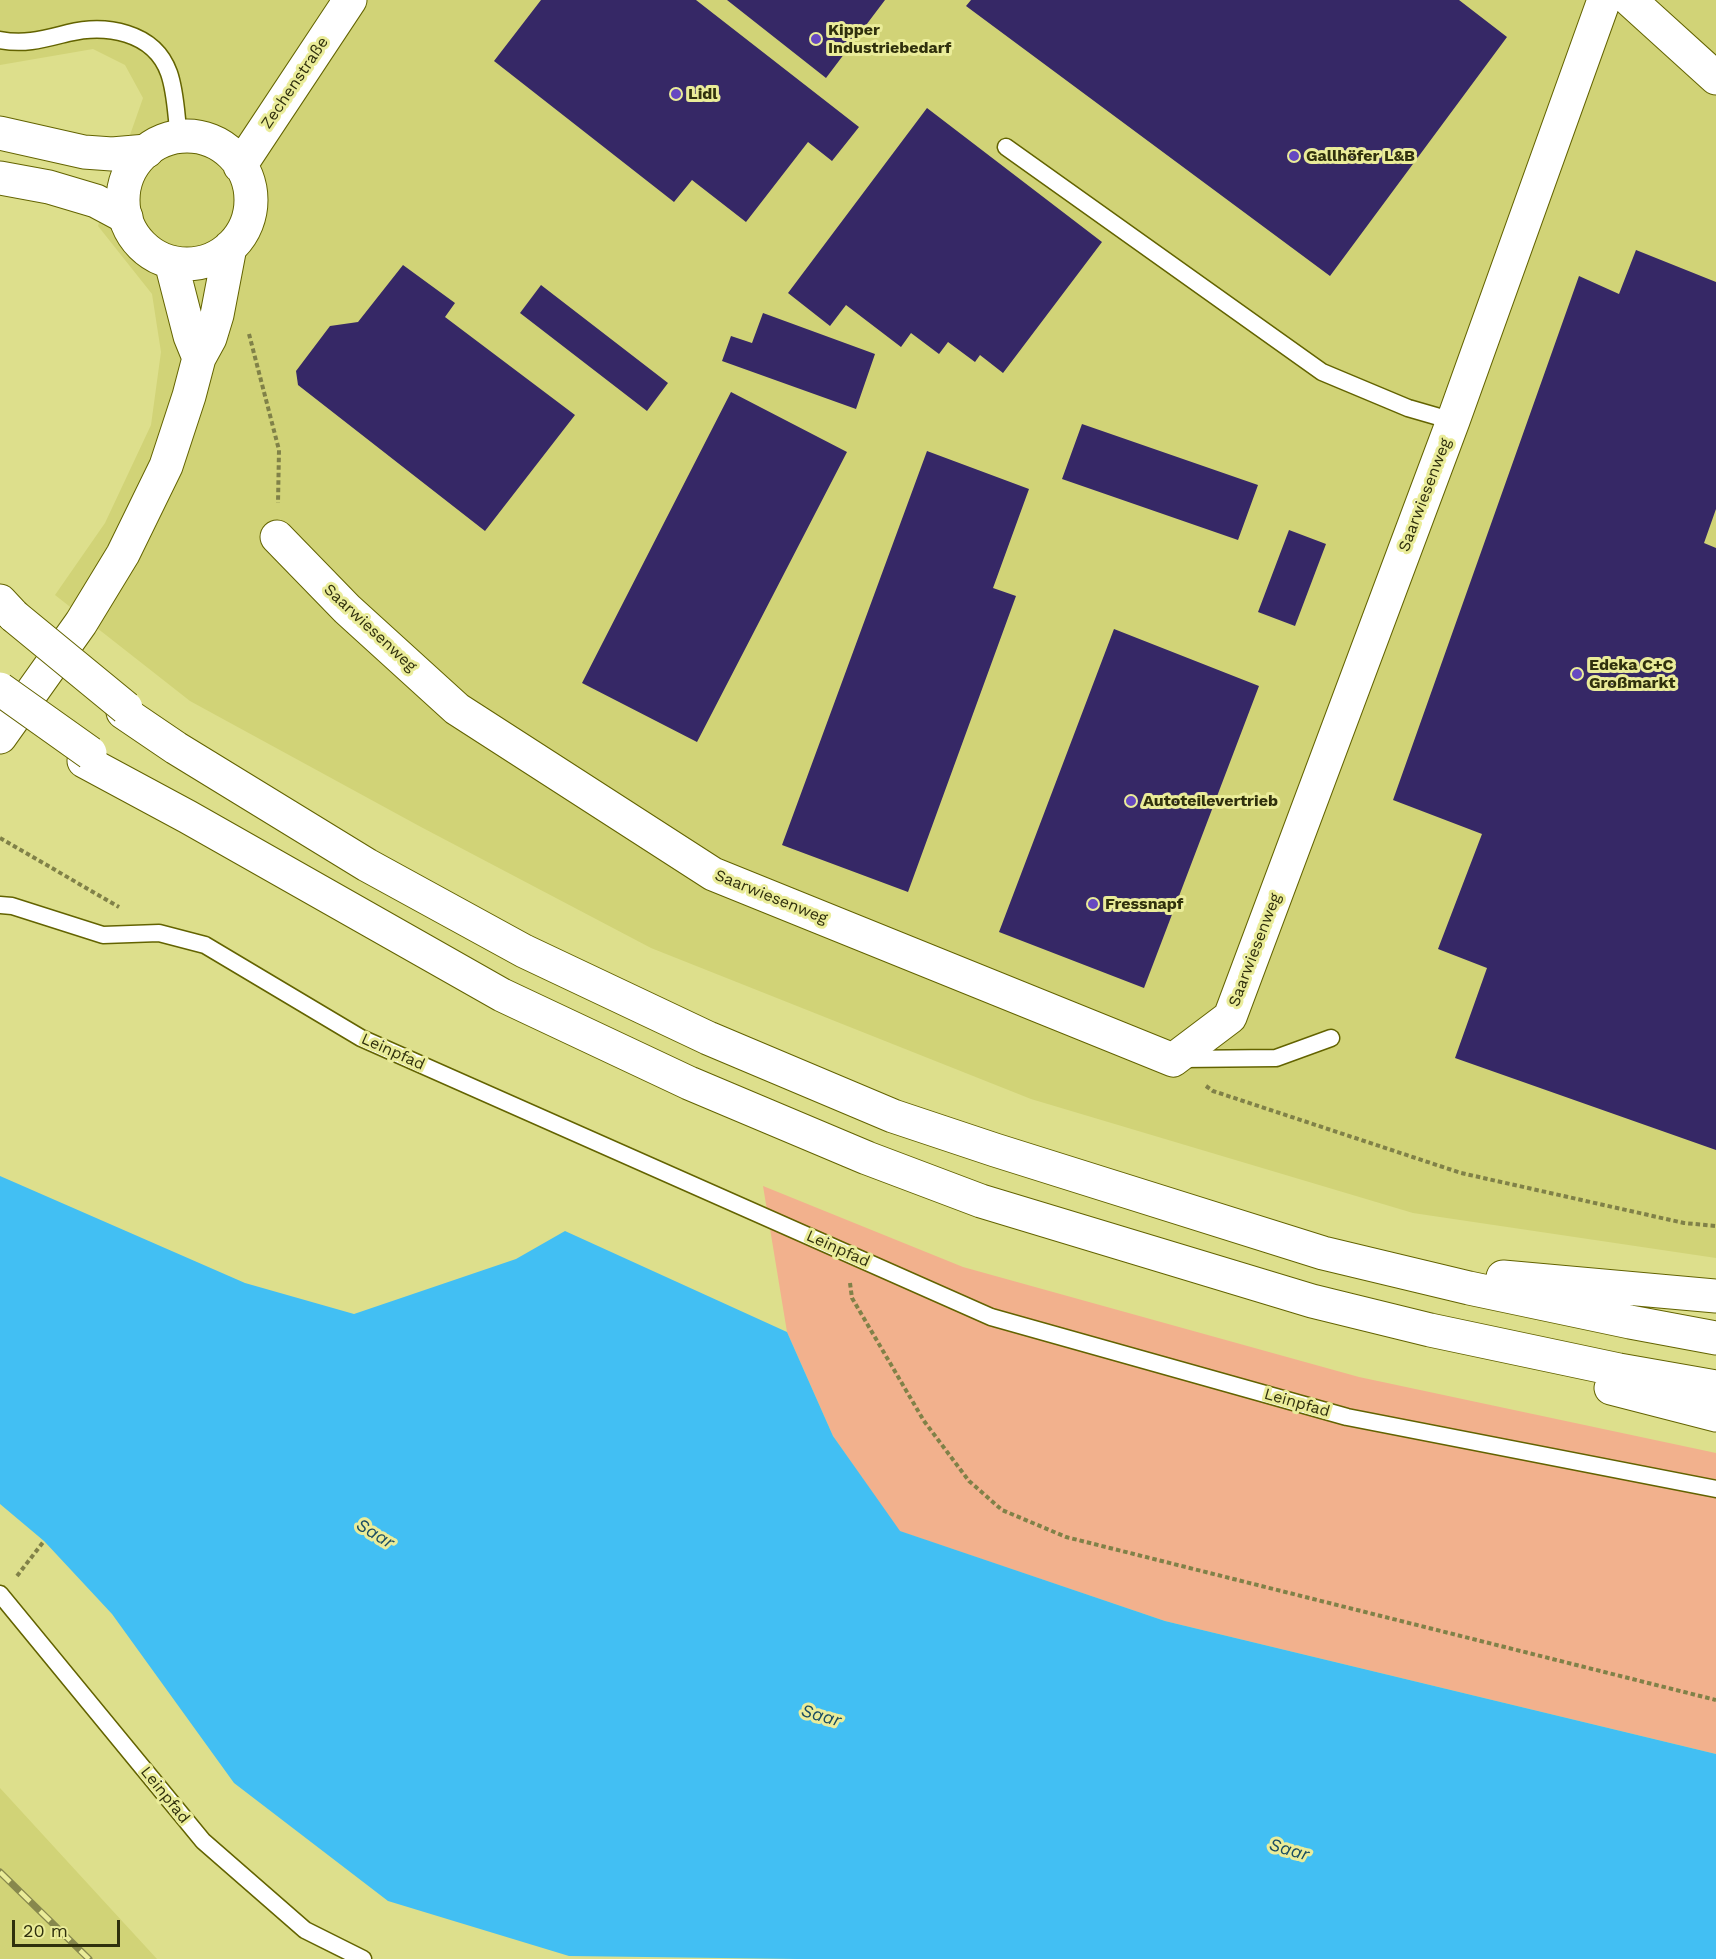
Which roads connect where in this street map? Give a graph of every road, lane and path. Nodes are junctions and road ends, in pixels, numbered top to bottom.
1 (350, 0) edge
2 (1604, 0) edge
3 (1630, 0) edge
4 (0, 40) edge
5 (1716, 78) edge
6 (0, 133) edge
7 (179, 137) junction
8 (1006, 147) dead end
9 (147, 151) junction
10 (240, 166) junction
11 (0, 178) edge
12 (126, 218) junction
13 (230, 247) junction
14 (171, 262) junction
15 (246, 327) dead end
16 (199, 358) junction
17 (1453, 421) junction
18 (277, 537) joint
19 (5, 620) edge
20 (0, 689) edge
21 (0, 714) edge
22 (0, 737) edge
23 (87, 757) junction
24 (0, 838) edge
25 (0, 905) edge
26 (159, 933) junction
27 (1331, 1038) dead end
28 (1173, 1059) junction
29 (1716, 1226) edge
30 (846, 1252) junction
31 (1323, 1253) junction
32 (1716, 1296) edge
33 (1430, 1330) junction
34 (1716, 1338) edge
35 (1716, 1387) edge
36 (1716, 1415) edge
37 (1716, 1489) edge
38 (44, 1540) dead end
39 (1, 1594) edge
40 (1716, 1700) edge
41 (363, 1959) edge

1 - 10 main road, Zechenstraße
2 - 17 main road, Saarwiesenweg
3 - 5 main road
4 - 7 lane
6 - 9 main road
7 - 9 main road
7 - 10 main road
8 - 17 lane
9 - 12 main road
10 - 13 main road
11 - 12 main road
12 - 14 main road
13 - 14 main road
13 - 16 main road
14 - 16 main road
15 - 18 path
16 - 22 main road
17 - 28 main road, Saarwiesenweg
18 - 28 main road, Saarwiesenweg
19 - 31 main road
20 - 23 main road, bridge
21 - 23 main road
23 - 33 main road
24 - 26 path
25 - 26 lane, Leinpfad
26 - 30 lane, Leinpfad
27 - 28 lane
28 - 29 path
30 - 37 lane, Leinpfad
30 - 40 path
31 - 32 main road
31 - 34 main road
33 - 35 main road
33 - 36 main road
38 - 39 path
39 - 41 lane, Leinpfad

